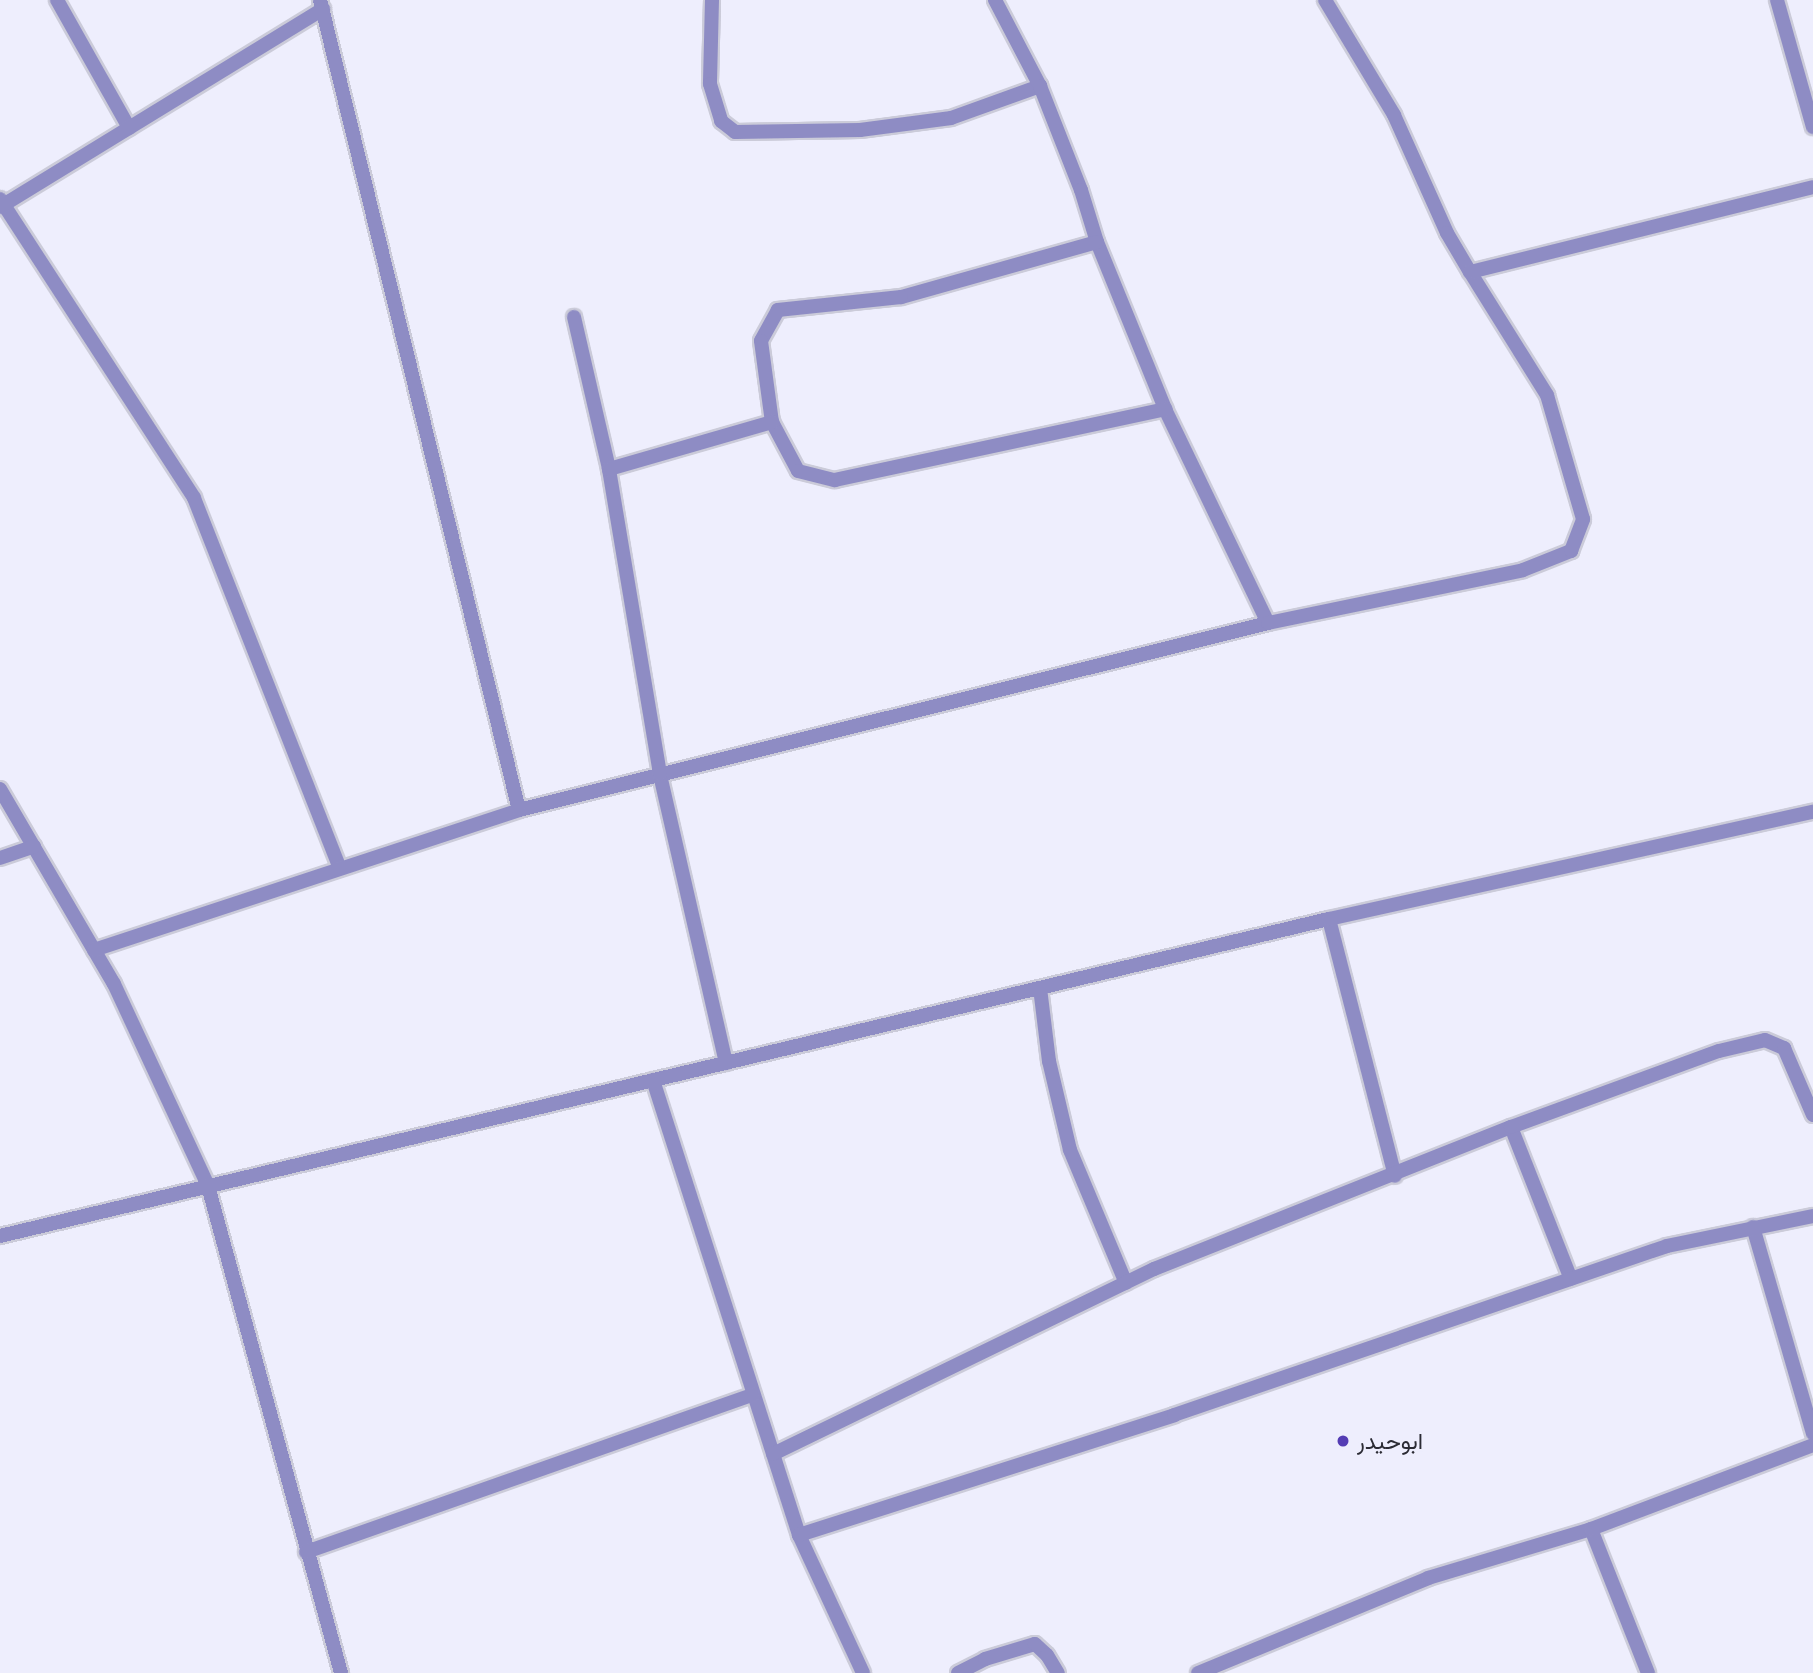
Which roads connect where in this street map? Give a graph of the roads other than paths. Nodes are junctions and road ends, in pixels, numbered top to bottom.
1 (57, 0) edge
2 (712, 0) edge
3 (995, 0) edge
4 (1325, 0) edge
5 (1777, 0) edge
6 (321, 4) edge
7 (1040, 86) junction
8 (1813, 127) edge
9 (129, 128) junction
10 (1813, 187) edge
11 (1, 204) edge
12 (1097, 242) junction
13 (1470, 272) junction
14 (574, 317) dead end
15 (1165, 408) junction
16 (772, 422) junction
17 (609, 469) junction
18 (1268, 623) junction
19 (660, 774) junction
20 (0, 789) edge
21 (519, 810) junction
22 (1813, 812) edge
23 (34, 846) junction
24 (0, 858) edge
25 (340, 867) junction
26 (1329, 919) junction
27 (94, 950) junction
28 (1040, 988) junction
29 (726, 1063) junction
30 (653, 1080) junction
31 (1813, 1115) edge
32 (1511, 1127) junction
33 (1395, 1176) junction
34 (208, 1186) junction
35 (1813, 1216) edge
36 (1753, 1227) junction
37 (0, 1236) edge
38 (1571, 1279) junction
39 (1126, 1283) junction
40 (753, 1395) junction
41 (1813, 1433) edge
42 (1813, 1445) edge
43 (773, 1454) junction
44 (1591, 1529) junction
45 (799, 1535) junction
46 (306, 1552) junction
47 (341, 1673) edge
48 (863, 1673) edge
49 (958, 1673) edge
50 (1058, 1673) edge
51 (1198, 1673) edge
52 (1648, 1673) edge

1 - 9 street
2 - 7 street
3 - 7 street
4 - 13 street
5 - 8 street
6 - 9 street
6 - 21 street
7 - 12 street
9 - 11 street
10 - 13 street
11 - 25 street
12 - 15 street
12 - 16 street
13 - 18 street
14 - 17 street
15 - 16 street
15 - 18 street
16 - 17 street
17 - 19 street
18 - 19 street
19 - 21 street
19 - 29 street
20 - 23 street
21 - 25 street
22 - 26 street
23 - 24 street
23 - 27 street
25 - 27 street
26 - 28 street
26 - 33 street
27 - 34 street
28 - 29 street
28 - 39 street
29 - 30 street
30 - 34 street
30 - 40 street
31 - 32 street
32 - 33 street
32 - 38 street
33 - 39 street
34 - 37 street
34 - 46 street
35 - 36 street
36 - 38 street
36 - 41 street
38 - 45 street
39 - 43 street
40 - 43 street
40 - 46 street
42 - 44 street
43 - 45 street
44 - 51 street
44 - 52 street
45 - 48 street
46 - 47 street
49 - 50 street

